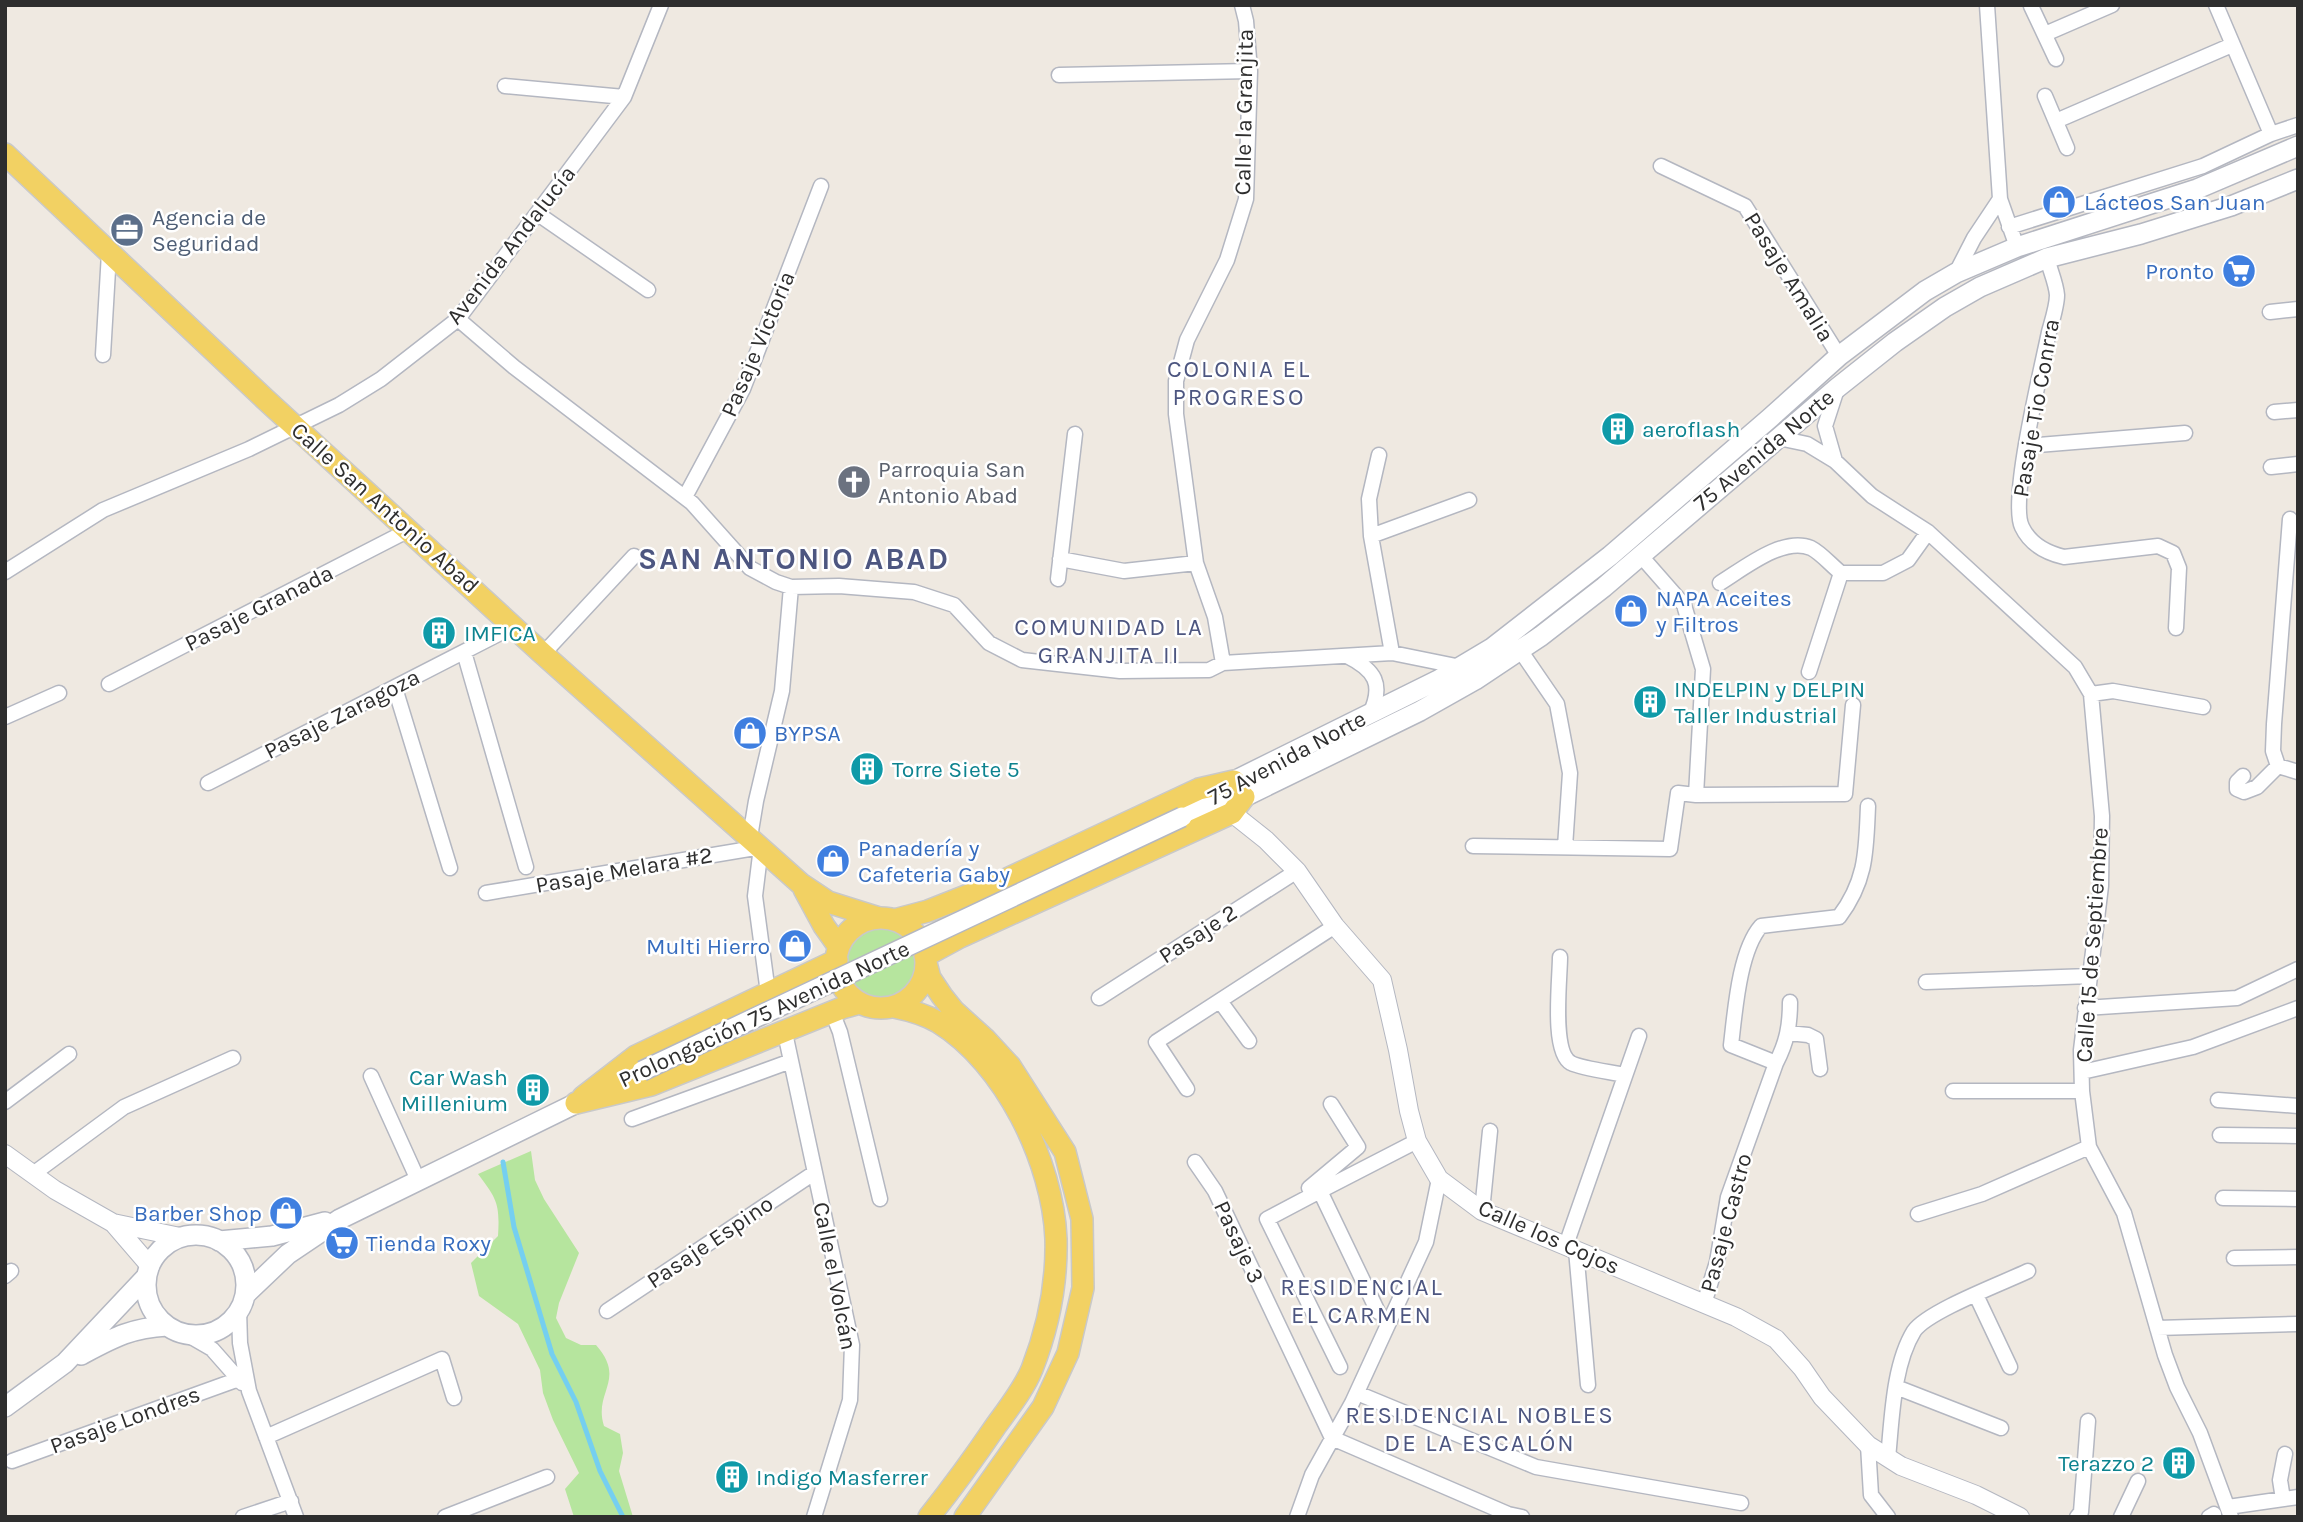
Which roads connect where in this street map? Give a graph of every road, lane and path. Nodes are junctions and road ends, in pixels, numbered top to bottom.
1 (661, 5) edge
2 (1242, 5) edge
3 (1987, 5) edge
4 (2112, 5) edge
5 (2216, 5) edge
6 (2031, 6) edge
7 (2045, 34) junction
8 (2232, 45) junction
9 (2056, 59) dead end
10 (1250, 71) junction
11 (1059, 75) dead end
12 (505, 86) dead end
13 (2045, 96) dead end
14 (624, 97) junction
15 (2056, 121) junction
16 (2298, 125) edge
17 (2271, 134) junction
18 (2298, 146) edge
19 (2067, 148) dead end
20 (5, 154) edge
21 (1661, 166) dead end
22 (2298, 179) edge
23 (821, 186) dead end
24 (2000, 199) junction
25 (538, 214) junction
26 (2009, 227) junction
27 (2017, 247) junction
28 (109, 253) junction
29 (2047, 258) junction
30 (1956, 273) junction
31 (648, 290) dead end
32 (2298, 309) edge
33 (2270, 312) dead end
34 (458, 319) junction
35 (103, 355) dead end
36 (1839, 356) junction
37 (1837, 388) junction
38 (2298, 410) edge
39 (2274, 412) dead end
40 (296, 427) junction
41 (2185, 433) dead end
42 (1075, 434) dead end
43 (1779, 438) junction
44 (2026, 446) junction
45 (1379, 455) dead end
46 (1835, 461) junction
47 (2298, 464) edge
48 (2270, 467) dead end
49 (685, 497) junction
50 (1469, 499) dead end
51 (2290, 519) dead end
52 (409, 530) junction
53 (1928, 532) junction
54 (1371, 536) junction
55 (634, 556) dead end
56 (1641, 556) junction
57 (1060, 559) junction
58 (1196, 563) junction
59 (5, 572) edge
60 (1840, 573) junction
61 (1058, 579) dead end
62 (1720, 583) dead end
63 (791, 587) junction
64 (2291, 615) edge
65 (514, 626) junction
66 (2176, 628) dead end
67 (1520, 650) junction
68 (464, 652) junction
69 (1392, 653) junction
70 (543, 654) junction
71 (1346, 655) junction
72 (1223, 663) junction
73 (1461, 667) junction
74 (1809, 672) dead end
75 (109, 684) dead end
76 (395, 688) junction
77 (59, 693) dead end
78 (2091, 694) junction
79 (1853, 705) dead end
80 (2203, 707) dead end
81 (1370, 713) junction
82 (5, 717) edge
83 (2278, 766) junction
84 (2298, 772) edge
85 (2243, 776) dead end
86 (208, 783) dead end
87 (1696, 795) junction
88 (1237, 797) junction
89 (1868, 806) dead end
90 (1186, 815) joint
91 (756, 842) junction
92 (1473, 846) dead end
93 (1565, 847) junction
94 (526, 867) dead end
95 (450, 868) dead end
96 (1297, 871) junction
97 (801, 884) junction
98 (486, 893) dead end
99 (886, 919) junction
100 (1335, 926) junction
101 (838, 953) junction
102 (1560, 957) dead end
103 (926, 960) junction
104 (2298, 969) edge
105 (2090, 976) junction
106 (1926, 982) dead end
107 (768, 993) junction
108 (1099, 998) dead end
109 (1220, 1001) junction
110 (1790, 1002) dead end
111 (860, 1003) junction
112 (894, 1007) junction
113 (2298, 1007) edge
114 (2085, 1008) junction
115 (832, 1012) junction
116 (785, 1032) junction
117 (1788, 1033) junction
118 (1639, 1036) dead end
119 (1249, 1041) dead end
120 (69, 1054) dead end
121 (233, 1058) dead end
122 (791, 1061) junction
123 (1776, 1063) junction
124 (1820, 1069) dead end
125 (2082, 1072) junction
126 (1625, 1075) junction
127 (371, 1076) dead end
128 (1187, 1089) dead end
129 (1953, 1091) dead end
130 (2082, 1091) junction
131 (2218, 1100) dead end
132 (5, 1102) edge
133 (576, 1103) junction
134 (1331, 1104) dead end
135 (2298, 1106) edge
136 (632, 1119) dead end
137 (1490, 1131) dead end
138 (2220, 1135) dead end
139 (2298, 1136) edge
140 (1417, 1141) junction
141 (2089, 1147) junction
142 (5, 1154) edge
143 (1195, 1162) dead end
144 (814, 1173) junction
145 (33, 1174) junction
146 (1439, 1179) junction
147 (418, 1180) junction
148 (1314, 1190) junction
149 (2223, 1198) dead end
150 (880, 1199) dead end
151 (2298, 1199) edge
152 (1482, 1211) junction
153 (1919, 1214) dead end
154 (340, 1219) junction
155 (113, 1223) junction
156 (180, 1237) junction
157 (219, 1241) junction
158 (1571, 1247) junction
159 (2298, 1257) edge
160 (2234, 1258) dead end
161 (148, 1271) junction
162 (2028, 1271) dead end
163 (1976, 1295) junction
164 (242, 1303) junction
165 (1704, 1304) junction
166 (607, 1311) dead end
167 (1378, 1312) dead end
168 (2298, 1324) edge
169 (167, 1326) junction
170 (2157, 1328) junction
171 (186, 1334) junction
172 (65, 1363) junction
173 (1339, 1367) dead end
174 (2010, 1367) dead end
175 (239, 1379) junction
176 (1588, 1385) dead end
177 (1896, 1387) junction
178 (248, 1391) junction
179 (1357, 1393) junction
180 (454, 1398) dead end
181 (5, 1407) edge
182 (2088, 1421) dead end
183 (2001, 1428) dead end
184 (266, 1437) junction
185 (1332, 1438) junction
186 (1868, 1445) junction
187 (2285, 1454) dead end
188 (1888, 1458) junction
189 (12, 1461) dead end
190 (547, 1477) dead end
191 (2138, 1480) dead end
192 (2298, 1497) edge
193 (2283, 1499) junction
194 (1741, 1503) dead end
195 (297, 1511) edge
196 (2229, 1512) edge
197 (243, 1517) edge
198 (445, 1517) edge
199 (814, 1517) edge
200 (929, 1517) edge
201 (965, 1517) edge
202 (1297, 1517) edge
203 (1522, 1517) edge
204 (1888, 1517) edge
205 (2021, 1517) edge
206 (2077, 1517) edge
207 (2121, 1517) edge

1 - 14 street, Avenida Andalucía
2 - 10 street, Calle la Granjita
3 - 24 street
4 - 7 street
5 - 8 street
6 - 7 street
7 - 9 street
8 - 15 street
8 - 17 street
10 - 11 street
10 - 58 street, Calle la Granjita
12 - 14 street
13 - 15 street
14 - 25 street, Avenida Andalucía
15 - 19 street
16 - 17 street
17 - 26 street
18 - 27 main road, 75 Avenida Norte
20 - 28 main road, Calle San Antonio Abad
21 - 36 street, Pasaje Amalia
22 - 29 main road, 75 Avenida Norte
23 - 49 street, Pasaje Victoria
24 - 26 street
24 - 30 street
25 - 31 street
25 - 34 street, Avenida Andalucía
26 - 27 street
27 - 30 main road, 75 Avenida Norte
28 - 35 street
28 - 40 main road, Calle San Antonio Abad
29 - 37 main road, 75 Avenida Norte
29 - 44 street, Pasaje Tio Conrra
30 - 36 main road, 75 Avenida Norte
32 - 33 street
34 - 40 street, Avenida Andalucía
34 - 49 street
36 - 73 main road, 75 Avenida Norte
37 - 43 main road, 75 Avenida Norte
37 - 46 street
38 - 39 street
40 - 52 main road, Calle San Antonio Abad
40 - 59 street, Avenida Andalucía
41 - 44 street
42 - 57 street
43 - 46 street, Calle 15 de Septiembre
43 - 56 main road, 75 Avenida Norte
44 - 66 street, Pasaje Tio Conrra
45 - 54 street
46 - 53 street, Calle 15 de Septiembre
47 - 48 street
49 - 63 street
50 - 54 street
51 - 64 street
52 - 65 main road, Calle San Antonio Abad
52 - 75 street, Pasaje Granada
53 - 60 street
53 - 78 street, Calle 15 de Septiembre
54 - 69 street
55 - 70 street
56 - 67 main road, 75 Avenida Norte
56 - 87 street
57 - 58 street
57 - 61 street
58 - 72 street, Calle la Granjita
60 - 62 street
60 - 74 street
63 - 72 street
63 - 91 street
64 - 83 street
65 - 68 street, Pasaje Zaragoza
65 - 70 main road, Calle San Antonio Abad
67 - 88 main road, 75 Avenida Norte
67 - 93 street
68 - 76 street, Pasaje Zaragoza
68 - 94 street
69 - 71 street
69 - 73 street
70 - 91 main road, Calle San Antonio Abad
71 - 72 street
71 - 81 street
73 - 81 main road, 75 Avenida Norte
76 - 86 street, Pasaje Zaragoza
76 - 95 street
77 - 82 street
78 - 80 street
78 - 105 street, Calle 15 de Septiembre
79 - 87 street
81 - 88 main road, 75 Avenida Norte
83 - 84 street
83 - 85 street
87 - 93 street
88 - 90 main road, 75 Avenida Norte
88 - 96 street, Calle los Cojos
88 - 99 main road
88 - 103 main road
89 - 123 street
90 - 133 main road, Prolongación 75 Avenida Norte, bridge
91 - 97 main road, Calle San Antonio Abad
91 - 98 street, Pasaje Melara #2
91 - 107 street
92 - 93 street
96 - 100 street, Calle los Cojos
96 - 108 street, Pasaje 2
97 - 99 main road, Calle San Antonio Abad
97 - 101 main road, Calle San Antonio Abad
99 - 101 main road
99 - 103 main road
100 - 109 street
100 - 140 street, Calle los Cojos
101 - 107 main road
101 - 111 main road
102 - 126 street
103 - 112 main road
103 - 201 main road
104 - 114 street
105 - 106 street
105 - 114 street, Calle 15 de Septiembre
107 - 133 main road
109 - 119 street
109 - 128 street
110 - 117 street, Pasaje Castro
111 - 112 main road
111 - 115 main road
112 - 200 main road
113 - 125 street
114 - 125 street, Calle 15 de Septiembre
115 - 116 main road
115 - 150 street
116 - 122 street, Calle el Volcán
116 - 133 main road
117 - 123 street, Pasaje Castro
117 - 124 street
118 - 126 street
120 - 132 street
121 - 145 street
122 - 136 street
122 - 144 street, Calle el Volcán
123 - 165 street, Pasaje Castro
125 - 130 street, Calle 15 de Septiembre
126 - 158 street
127 - 147 street
129 - 130 street
130 - 141 street, Calle 15 de Septiembre
131 - 135 street
133 - 147 main road, Prolongación 75 Avenida Norte
134 - 148 street
137 - 152 street
138 - 139 street
140 - 146 street, Calle los Cojos
140 - 148 street
141 - 153 street
141 - 170 street, Calle 15 de Septiembre
142 - 145 street
143 - 185 street, Pasaje 3
144 - 166 street, Pasaje Espino
144 - 199 street, Calle el Volcán
145 - 155 street
146 - 152 street, Calle los Cojos
146 - 179 street
147 - 154 main road, Prolongación 75 Avenida Norte
148 - 167 street
148 - 173 street
149 - 151 street
152 - 158 street, Calle los Cojos
154 - 157 main road, Prolongación 75 Avenida Norte
154 - 164 main road, Prolongación 75 Avenida Norte
155 - 156 street
155 - 161 street
156 - 157 main road
156 - 161 main road
157 - 164 main road
158 - 165 street, Calle los Cojos
158 - 176 street
159 - 160 street
161 - 169 main road
161 - 172 main road
162 - 163 street
163 - 174 street
163 - 177 street
164 - 171 main road
164 - 178 street
165 - 186 street, Calle los Cojos
168 - 170 street
169 - 171 main road
169 - 172 main road
170 - 196 street, Calle 15 de Septiembre
171 - 175 street
172 - 181 main road
175 - 178 street
175 - 189 street, Pasaje Londres
177 - 183 street
177 - 188 street
178 - 184 street
179 - 185 street
179 - 194 street
180 - 184 street
182 - 206 street
184 - 195 street
185 - 202 street
185 - 203 street
186 - 188 street, Calle los Cojos
186 - 204 street
187 - 193 street
188 - 205 street, Calle los Cojos
190 - 198 street
191 - 207 street
192 - 193 street
193 - 196 street
195 - 197 street

